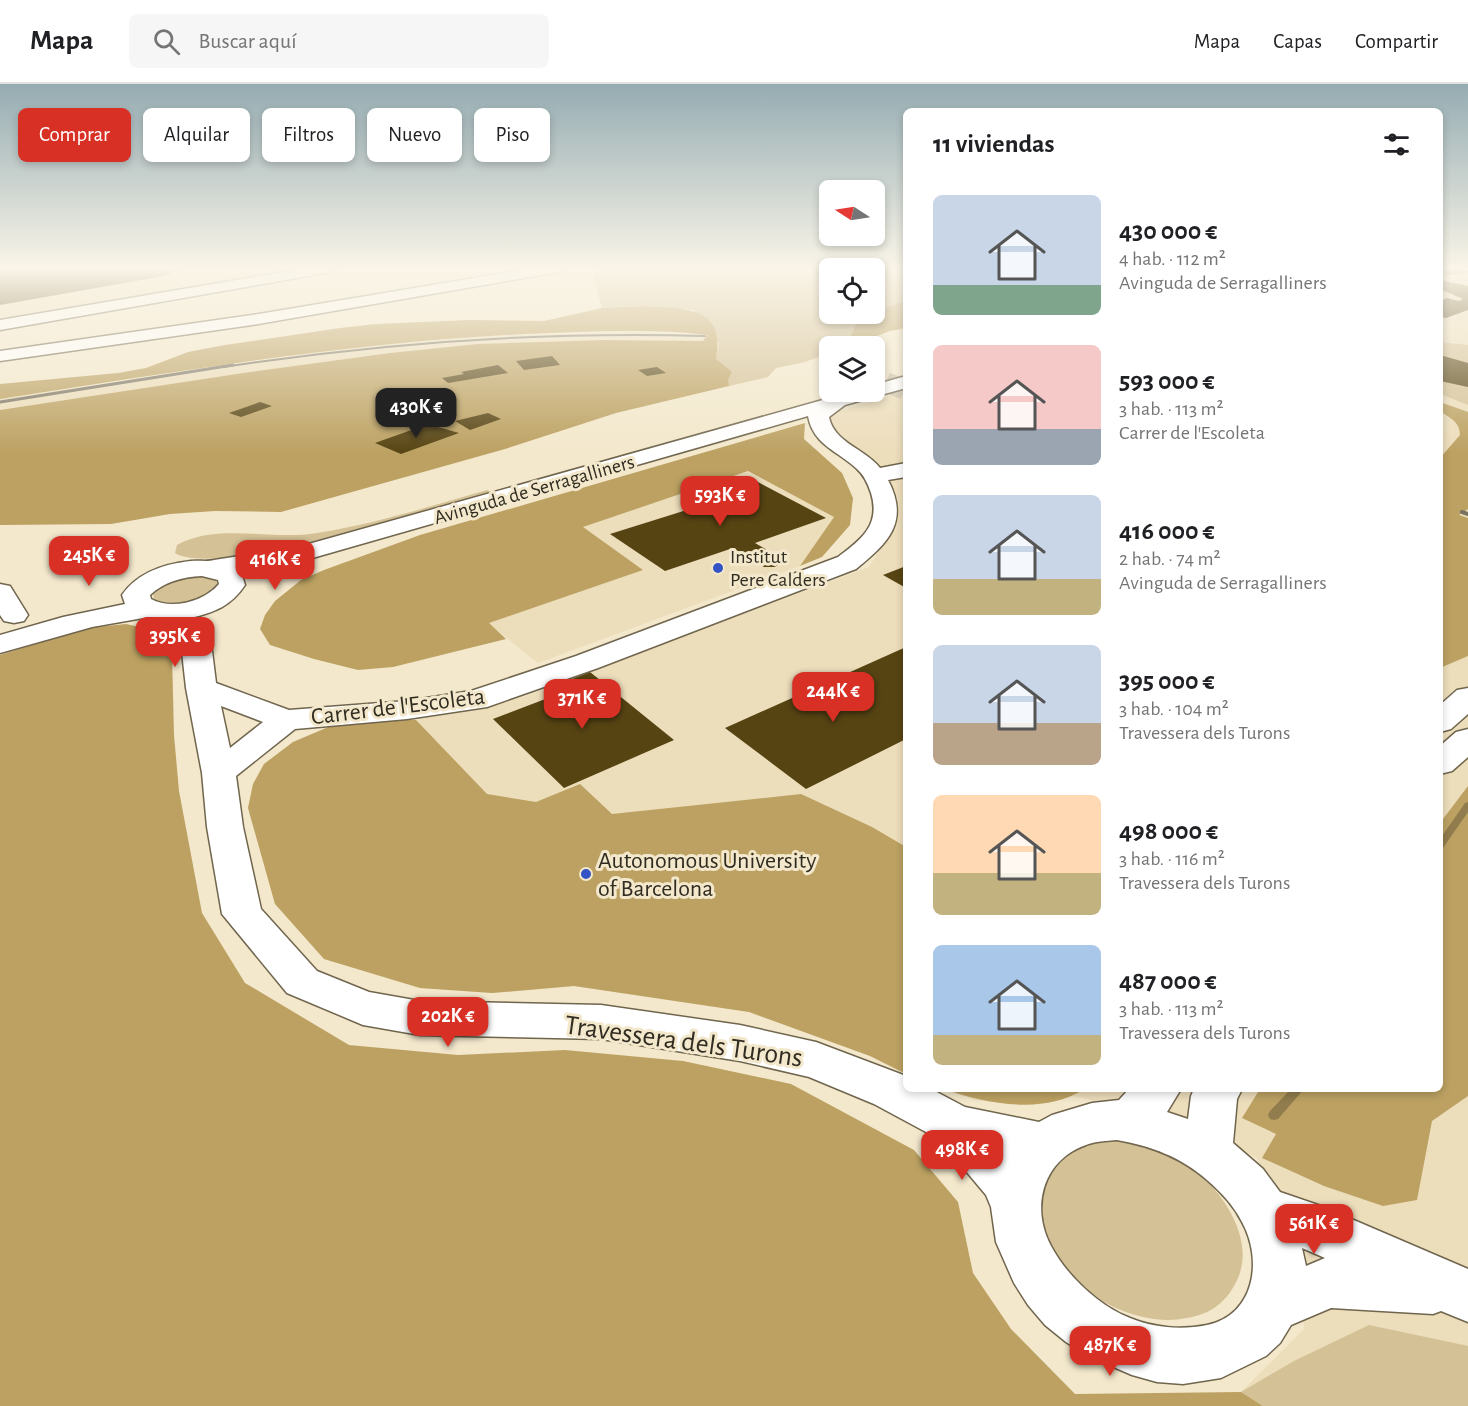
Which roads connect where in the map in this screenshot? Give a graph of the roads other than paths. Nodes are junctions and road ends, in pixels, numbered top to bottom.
1 (92, 330) edge
2 (180, 330) edge
3 (0, 343) edge
4 (0, 356) edge
5 (903, 389) tunnel mouth
6 (837, 403) junction
7 (903, 471) edge
8 (881, 475) dead end
9 (300, 554) junction
10 (210, 569) junction
11 (0, 592) edge
12 (223, 594) junction
13 (149, 604) junction
14 (14, 615) dead end
15 (196, 643) junction
16 (0, 644) edge
17 (201, 688) junction
18 (1468, 697) edge
19 (1443, 719) edge
20 (286, 720) junction
21 (1468, 739) edge
22 (1443, 761) edge
23 (219, 773) junction
24 (1217, 1092) edge
25 (1143, 1105) edge
26 (956, 1125) junction
27 (1043, 1144) junction
28 (1208, 1152) junction
29 (1016, 1207) junction
30 (1263, 1210) junction
31 (1460, 1293) edge
32 (1272, 1306) junction

1 - 3 main road
2 - 4 main road
5 - 6 main road, Avinguda de Serragalliners
6 - 9 main road, Avinguda de Serragalliners
6 - 20 main road, Carrer de l'Escoleta
7 - 8 main road
9 - 10 main road, Avinguda de Serragalliners
9 - 12 main road, Avinguda de Serragalliners
10 - 12 main road
10 - 13 main road, Avinguda de Serragalliners
11 - 14 main road
12 - 13 main road, Avinguda de Serragalliners
12 - 15 main road
13 - 15 main road
13 - 16 main road, Avinguda de Serragalliners
15 - 17 main road, Travessera dels Turons
17 - 20 main road, Carrer de l'Escoleta
17 - 23 main road, Travessera dels Turons
18 - 19 main road
20 - 23 main road, Carrer de l'Escoleta
21 - 22 main road
23 - 26 main road, Travessera dels Turons
24 - 28 main road
25 - 27 main road
25 - 28 main road
26 - 27 main road, Travessera dels Turons
26 - 29 main road, Travessera dels Turons
27 - 29 main road
28 - 30 main road
29 - 32 main road
30 - 31 main road
30 - 32 main road
31 - 32 main road

